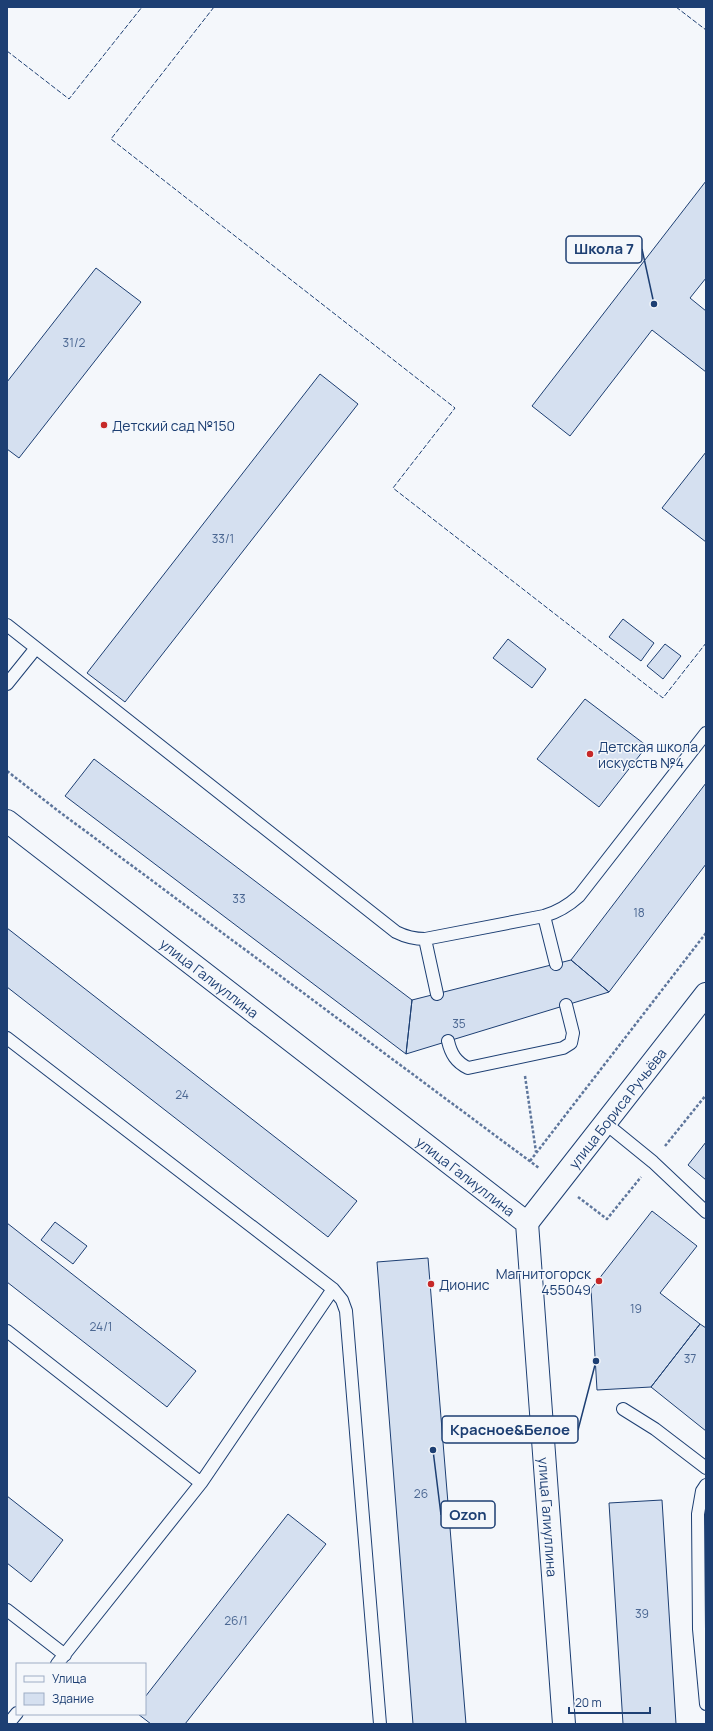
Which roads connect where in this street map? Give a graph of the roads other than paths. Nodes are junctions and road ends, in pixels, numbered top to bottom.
1 (7, 625) edge
2 (36, 648) junction
3 (7, 684) edge
4 (706, 733) edge
5 (7, 821) edge
6 (544, 916) junction
7 (425, 939) junction
8 (556, 964) dead end
9 (438, 994) dead end
10 (706, 994) edge
11 (566, 1005) dead end
12 (7, 1038) edge
13 (448, 1041) dead end
14 (605, 1123) junction
15 (706, 1212) edge
16 (527, 1223) junction
17 (333, 1289) junction
18 (7, 1331) edge
19 (623, 1409) dead end
20 (706, 1468) edge
21 (201, 1483) junction
22 (706, 1485) edge
23 (7, 1610) edge
24 (703, 1629) edge
25 (61, 1659) edge
26 (706, 1704) edge
27 (16, 1714) edge
28 (8, 1724) edge
29 (380, 1724) edge
30 (564, 1724) edge

1 - 2 lane
2 - 3 lane
2 - 7 lane
4 - 6 lane
5 - 16 street, улица Галиуллина
6 - 7 lane
6 - 8 lane
7 - 9 lane
10 - 14 street, улица Бориса Ручьёва
11 - 13 lane
12 - 17 lane
14 - 15 lane
14 - 16 street, улица Бориса Ручьёва
16 - 30 street, улица Галиуллина
17 - 21 lane
17 - 29 lane
18 - 21 lane
19 - 20 lane
21 - 25 lane
22 - 24 lane
23 - 25 lane
24 - 26 lane
27 - 28 lane

